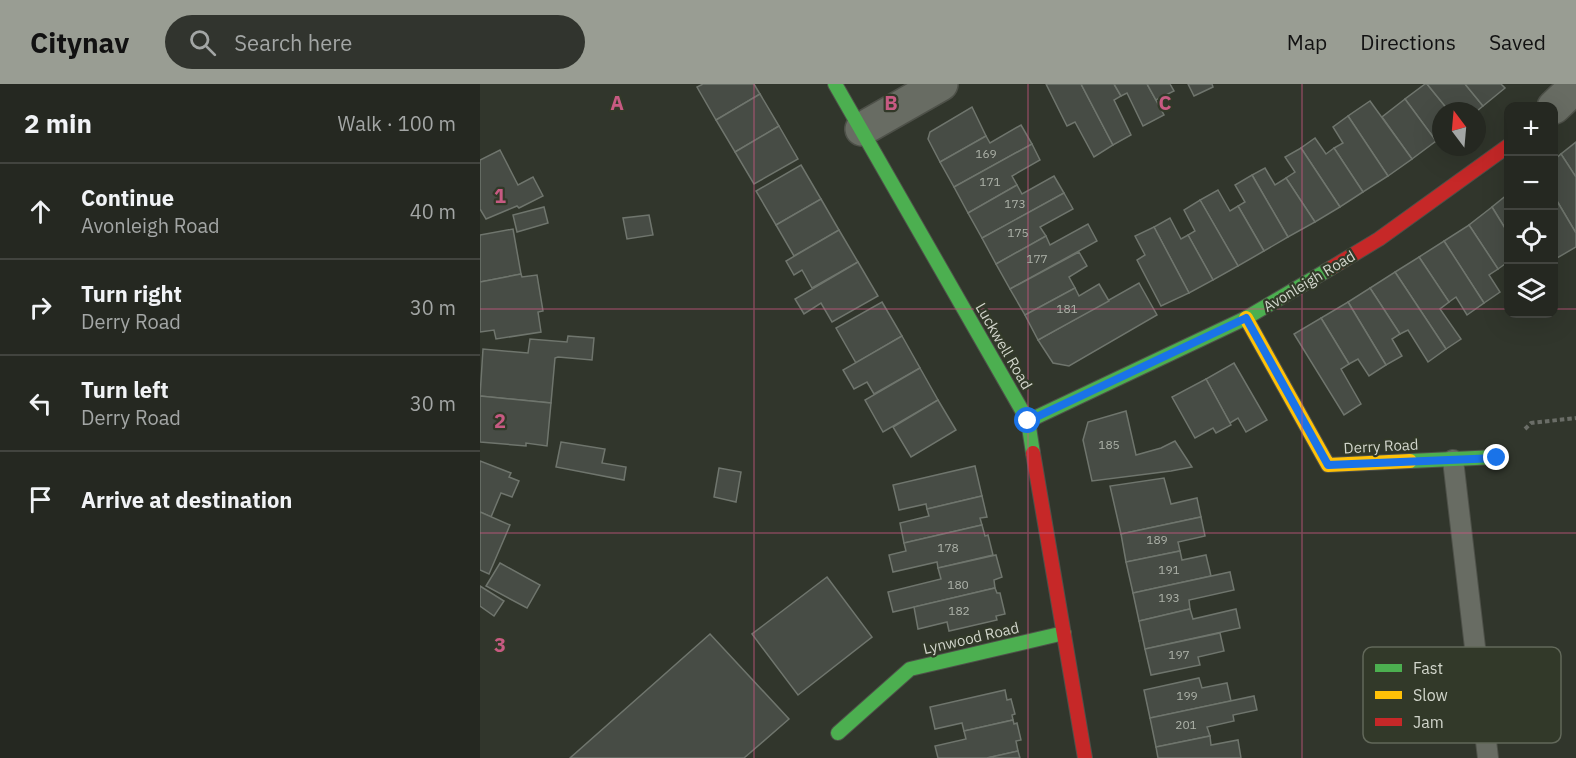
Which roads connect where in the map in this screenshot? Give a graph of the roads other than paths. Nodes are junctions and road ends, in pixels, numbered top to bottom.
1 (835, 84) edge
2 (941, 84) edge
3 (1576, 86) edge
4 (1558, 102) edge
5 (862, 129) junction
6 (1504, 150) edge
7 (1246, 318) junction
8 (1028, 421) junction
9 (1497, 458) road end
10 (1453, 460) junction
11 (1064, 633) junction
12 (1475, 647) edge
13 (838, 733) dead end
14 (1486, 743) edge
15 (1084, 758) edge
16 (1488, 758) edge

1 - 5 street, Luckwell Road
2 - 5 street
3 - 4 street
5 - 8 street, Luckwell Road
6 - 7 street, Avonleigh Road
7 - 8 street, Avonleigh Road
7 - 10 street, Derry Road
8 - 11 street, Luckwell Road
9 - 10 street, Derry Road
10 - 12 lane
11 - 13 street, Lynwood Road
11 - 15 street, Luckwell Road
14 - 16 lane

